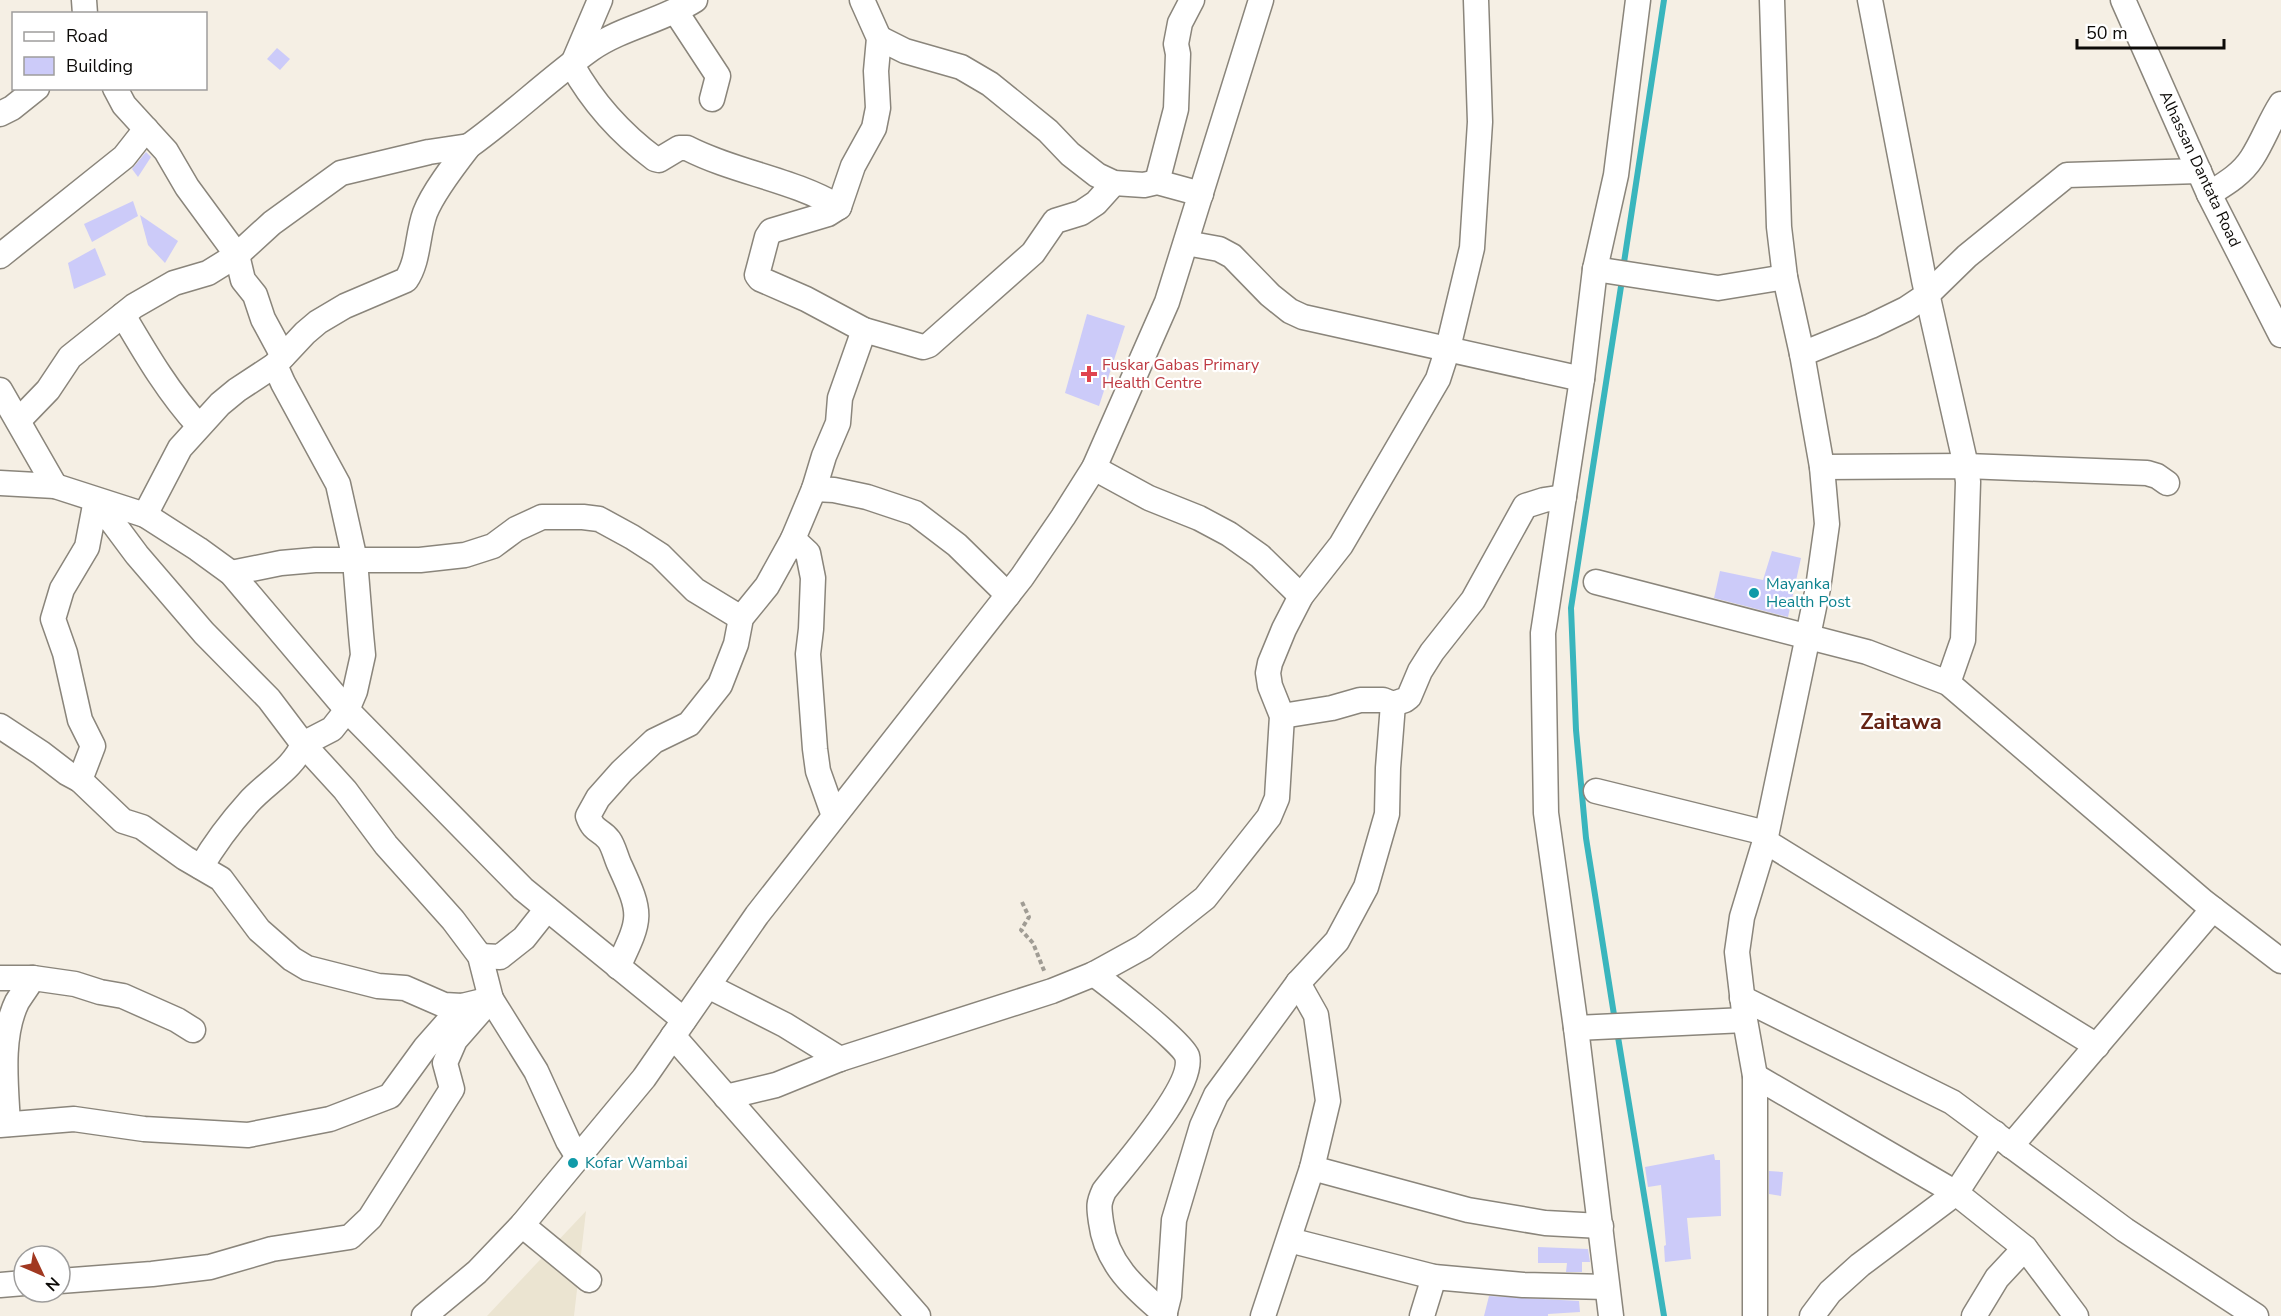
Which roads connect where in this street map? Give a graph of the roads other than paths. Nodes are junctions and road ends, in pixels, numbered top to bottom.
1 (600, 0) edge
2 (862, 0) edge
3 (1192, 0) edge
4 (1261, 0) edge
5 (1476, 0) edge
6 (1638, 0) edge
7 (1772, 0) edge
8 (1870, 0) edge
9 (2123, 0) edge
10 (685, 6) edge
11 (879, 38) junction
12 (572, 65) junction
13 (34, 90) edge
14 (116, 90) edge
15 (712, 99) dead end
16 (2281, 104) edge
17 (0, 114) edge
18 (146, 129) junction
19 (469, 146) junction
20 (2199, 171) junction
21 (1157, 182) junction
22 (1114, 183) junction
23 (1200, 194) junction
24 (2209, 194) junction
25 (839, 207) junction
26 (1186, 243) junction
27 (237, 255) junction
28 (0, 256) edge
29 (1602, 270) junction
30 (1785, 277) junction
31 (1927, 295) junction
32 (123, 315) junction
33 (864, 330) junction
34 (2281, 335) edge
35 (1448, 348) junction
36 (1802, 354) junction
37 (279, 361) junction
38 (1581, 379) junction
39 (0, 390) edge
40 (19, 420) junction
41 (198, 426) junction
42 (1966, 466) junction
43 (1822, 467) junction
44 (1094, 468) junction
45 (0, 483) edge
46 (2167, 483) dead end
47 (55, 486) junction
48 (814, 489) junction
49 (1564, 497) junction
50 (96, 500) junction
51 (145, 515) junction
52 (793, 539) junction
53 (355, 560) junction
54 (231, 573) junction
55 (1596, 582) dead end
56 (1008, 595) junction
57 (1301, 596) junction
58 (741, 618) junction
59 (1808, 637) junction
60 (1948, 683) junction
61 (1393, 704) junction
62 (347, 710) junction
63 (1282, 716) junction
64 (0, 726) edge
65 (303, 744) junction
66 (80, 780) junction
67 (1596, 791) dead end
68 (834, 816) junction
69 (1766, 837) junction
70 (201, 867) junction
71 (547, 909) junction
72 (2213, 909) junction
73 (480, 956) junction
74 (2281, 961) edge
75 (618, 967) junction
76 (1094, 974) junction
77 (0, 978) edge
78 (33, 978) junction
79 (1298, 983) junction
80 (708, 986) junction
81 (491, 999) junction
82 (462, 1006) junction
83 (1744, 1009) junction
84 (1584, 1027) junction
85 (678, 1028) junction
86 (193, 1029) dead end
87 (2097, 1046) junction
88 (840, 1059) junction
89 (1755, 1076) junction
90 (726, 1097) junction
91 (4, 1124) edge
92 (2003, 1140) junction
93 (578, 1157) junction
94 (1312, 1168) junction
95 (1956, 1193) junction
96 (522, 1225) junction
97 (1601, 1226) junction
98 (1289, 1240) junction
99 (2025, 1248) junction
100 (1434, 1277) junction
101 (72, 1280) edge
102 (589, 1280) dead end
103 (1607, 1287) junction
104 (1165, 1315) edge
105 (424, 1316) edge
106 (918, 1316) edge
107 (1263, 1316) edge
108 (1422, 1316) edge
109 (1611, 1316) edge
110 (1755, 1316) edge
111 (1812, 1316) edge
112 (1974, 1316) edge
113 (2076, 1316) edge
114 (2256, 1316) edge

1 - 12 street
2 - 11 street
3 - 21 street
4 - 23 street
5 - 35 street
6 - 29 street
7 - 30 street
8 - 31 street
9 - 20 street, Alhassan Dantata Road
10 - 12 street
10 - 15 street
11 - 22 street
11 - 25 street
12 - 19 street
12 - 25 street
13 - 17 street
14 - 18 street
16 - 24 street
18 - 27 street
18 - 28 street
19 - 27 street
19 - 37 street
20 - 24 street, Alhassan Dantata Road
20 - 31 street
21 - 22 street
21 - 23 street
22 - 33 street
23 - 26 street
24 - 34 street, Alhassan Dantata Road
25 - 33 street
26 - 35 street
26 - 44 street
27 - 32 street
27 - 37 street
29 - 30 street
29 - 38 street
30 - 36 street
31 - 36 street
31 - 42 street
32 - 40 street
32 - 41 street
33 - 48 street
35 - 38 street
35 - 57 street
36 - 43 street
37 - 41 street
37 - 53 street
38 - 49 street
39 - 40 street
40 - 47 street
41 - 51 street
42 - 43 street
42 - 46 street
42 - 60 street
43 - 59 street
44 - 56 street
44 - 57 street
45 - 47 street
47 - 50 street
48 - 52 street
48 - 56 street
49 - 61 street
49 - 84 street
50 - 51 street
50 - 65 street
50 - 66 street
51 - 54 street
52 - 58 street
52 - 68 street
53 - 54 street
53 - 58 street
53 - 62 street
54 - 62 street
55 - 59 street
56 - 68 street
57 - 63 street
58 - 75 street
59 - 60 street
59 - 69 street
60 - 72 street
61 - 63 street
61 - 79 street
62 - 65 street
62 - 71 street
63 - 76 street
64 - 66 street
65 - 70 street
65 - 73 street
66 - 70 street
67 - 69 street
68 - 80 street
69 - 83 street
69 - 87 street
70 - 82 street
71 - 73 street
71 - 75 street
72 - 74 street
72 - 87 street
73 - 81 street
75 - 85 street
76 - 88 street
76 - 104 street
77 - 78 street
78 - 86 street
78 - 91 street
79 - 94 street
79 - 104 street
80 - 85 street
80 - 88 street
81 - 82 street
81 - 93 street
81 - 101 street
82 - 91 street
83 - 84 street
83 - 89 street
83 - 92 street
84 - 97 street
85 - 90 street
85 - 93 street
87 - 92 street
88 - 90 street
89 - 95 street
89 - 110 street
90 - 106 street
92 - 95 street
92 - 114 street
93 - 96 street
94 - 97 street
94 - 98 street
95 - 99 street
95 - 111 street
96 - 102 street
96 - 105 street
97 - 103 street
98 - 100 street
98 - 107 street
99 - 112 street
99 - 113 street
100 - 103 street
100 - 108 street
103 - 109 street

